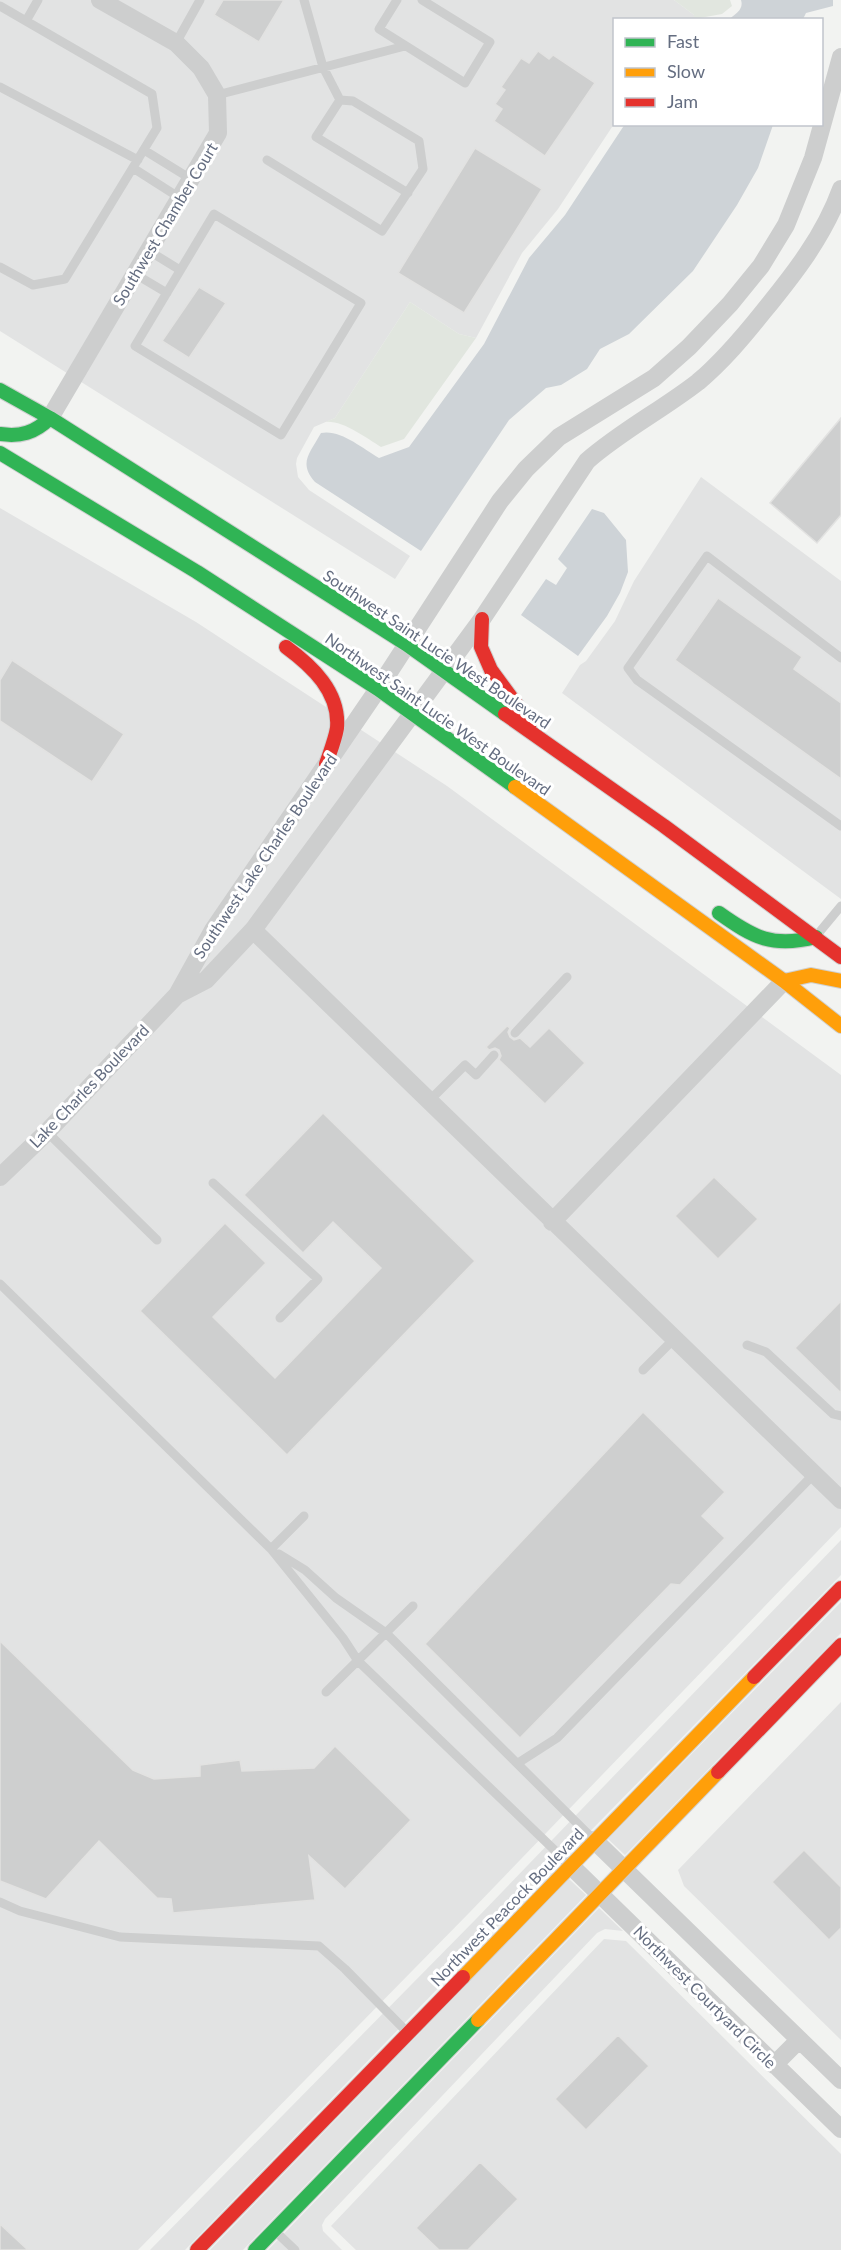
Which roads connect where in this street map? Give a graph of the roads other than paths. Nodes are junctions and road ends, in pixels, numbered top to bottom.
1 (13, 0) edge
2 (38, 0) edge
3 (100, 0) edge
4 (200, 0) edge
5 (304, 0) edge
6 (397, 0) edge
7 (422, 0) edge
8 (4, 8) edge
9 (26, 21) junction
10 (176, 43) junction
11 (405, 46) junction
12 (841, 57) edge
13 (323, 67) junction
14 (0, 87) edge
15 (217, 95) junction
16 (340, 100) junction
17 (823, 122) edge
18 (822, 126) edge
19 (144, 150) junction
20 (267, 160) dead end
21 (135, 164) junction
22 (191, 180) junction
23 (841, 189) edge
24 (408, 193) junction
25 (180, 198) junction
26 (149, 251) junction
27 (0, 267) edge
28 (180, 270) junction
29 (135, 274) junction
30 (167, 293) junction
31 (0, 390) edge
32 (50, 418) junction
33 (0, 434) edge
34 (0, 453) edge
35 (168, 555) junction
36 (233, 612) dead end
37 (482, 619) junction
38 (270, 636) dead end
39 (406, 644) junction
40 (841, 658) edge
41 (445, 671) junction
42 (378, 689) junction
43 (412, 714) junction
44 (539, 738) junction
45 (326, 764) junction
46 (496, 774) junction
47 (526, 776) dead end
48 (841, 826) edge
49 (706, 904) dead end
50 (841, 906) edge
51 (253, 930) junction
52 (816, 937) junction
53 (841, 957) edge
54 (567, 977) dead end
55 (784, 981) junction
56 (841, 981) edge
57 (177, 995) junction
58 (841, 1026) edge
59 (515, 1033) dead end
60 (495, 1055) dead end
61 (429, 1101) junction
62 (47, 1132) junction
63 (0, 1177) edge
64 (213, 1183) dead end
65 (552, 1222) junction
66 (157, 1240) dead end
67 (0, 1284) edge
68 (280, 1318) dead end
69 (674, 1339) junction
70 (747, 1345) dead end
71 (643, 1370) dead end
72 (841, 1416) edge
73 (814, 1474) junction
74 (841, 1500) edge
75 (304, 1516) dead end
76 (272, 1549) junction
77 (841, 1588) edge
78 (412, 1606) dead end
79 (387, 1633) junction
80 (841, 1645) edge
81 (358, 1661) junction
82 (326, 1692) dead end
83 (519, 1765) junction
84 (594, 1840) junction
85 (570, 1865) junction
86 (624, 1869) junction
87 (600, 1894) junction
88 (0, 1902) edge
89 (408, 2033) junction
90 (800, 2040) junction
91 (774, 2066) junction
92 (841, 2080) edge
93 (841, 2129) edge
94 (274, 2230) junction
95 (197, 2250) edge
96 (255, 2250) edge
97 (294, 2250) edge

1 - 8 lane
2 - 9 lane
3 - 10 street, Southwest Chamber Court
4 - 10 lane
5 - 13 lane
6 - 11 lane
7 - 11 lane
8 - 9 lane
9 - 19 lane
10 - 15 street, Southwest Chamber Court
11 - 13 lane
12 - 17 street, Southwest Lake Charles Boulevard
13 - 15 lane
13 - 16 lane
14 - 21 lane
15 - 22 street, Southwest Chamber Court
16 - 24 lane
16 - 24 lane
18 - 39 street, Southwest Lake Charles Boulevard
19 - 21 lane
19 - 22 lane
20 - 24 lane
21 - 25 lane
21 - 27 lane
22 - 25 street, Southwest Chamber Court
23 - 37 street, Southwest Lake Charles Boulevard
25 - 26 street, Southwest Chamber Court
26 - 28 lane
26 - 29 street, Southwest Chamber Court
28 - 30 lane
28 - 30 lane
29 - 30 lane
29 - 32 street, Southwest Chamber Court
31 - 32 main road, Southwest Saint Lucie West Boulevard
32 - 33 main road
32 - 39 main road, Southwest Saint Lucie West Boulevard
34 - 35 main road, Northwest Saint Lucie West Boulevard
35 - 36 main road
35 - 42 main road, Northwest Saint Lucie West Boulevard
37 - 41 street, Southwest Lake Charles Boulevard
37 - 44 main road
38 - 45 main road
39 - 41 main road, Southwest Saint Lucie West Boulevard
39 - 42 street, Southwest Lake Charles Boulevard
40 - 48 lane
41 - 43 street, Southwest Lake Charles Boulevard
41 - 44 main road, Southwest Saint Lucie West Boulevard
42 - 43 main road, Northwest Saint Lucie West Boulevard
42 - 45 street, Southwest Lake Charles Boulevard
43 - 46 main road, Northwest Saint Lucie West Boulevard
43 - 51 street, Southwest Lake Charles Boulevard
44 - 52 main road, Southwest Saint Lucie West Boulevard
45 - 57 street, Southwest Lake Charles Boulevard
46 - 47 main road
46 - 55 main road, Northwest Saint Lucie West Boulevard
49 - 52 main road
50 - 52 lane
51 - 57 street, Southwest Lake Charles Boulevard
51 - 61 street
52 - 53 main road, Southwest Saint Lucie West Boulevard
54 - 59 lane
55 - 56 main road
55 - 58 main road, Northwest Saint Lucie West Boulevard
55 - 65 street
57 - 62 street, Lake Charles Boulevard
60 - 61 lane
61 - 65 street
62 - 63 street, Lake Charles Boulevard
62 - 66 lane
64 - 68 lane
65 - 69 street
67 - 76 lane
69 - 71 lane
69 - 73 street
70 - 72 lane
73 - 74 street
73 - 83 lane
75 - 76 lane
76 - 79 lane
76 - 81 lane
77 - 84 main road, Northwest Peacock Boulevard
78 - 79 lane
79 - 81 lane
79 - 83 lane
80 - 86 main road
81 - 82 lane
81 - 85 lane
83 - 84 lane
84 - 85 main road, Northwest Peacock Boulevard
84 - 86 street, Northwest Courtyard Circle
85 - 87 street, Northwest Courtyard Circle
85 - 89 main road, Northwest Peacock Boulevard
86 - 87 main road
86 - 90 street, Northwest Courtyard Circle
87 - 91 street, Northwest Courtyard Circle
87 - 94 main road
88 - 89 lane
89 - 95 main road, Northwest Peacock Boulevard
90 - 91 street
90 - 92 street, Northwest Courtyard Circle
91 - 93 street, Northwest Courtyard Circle
94 - 96 main road
94 - 97 lane

